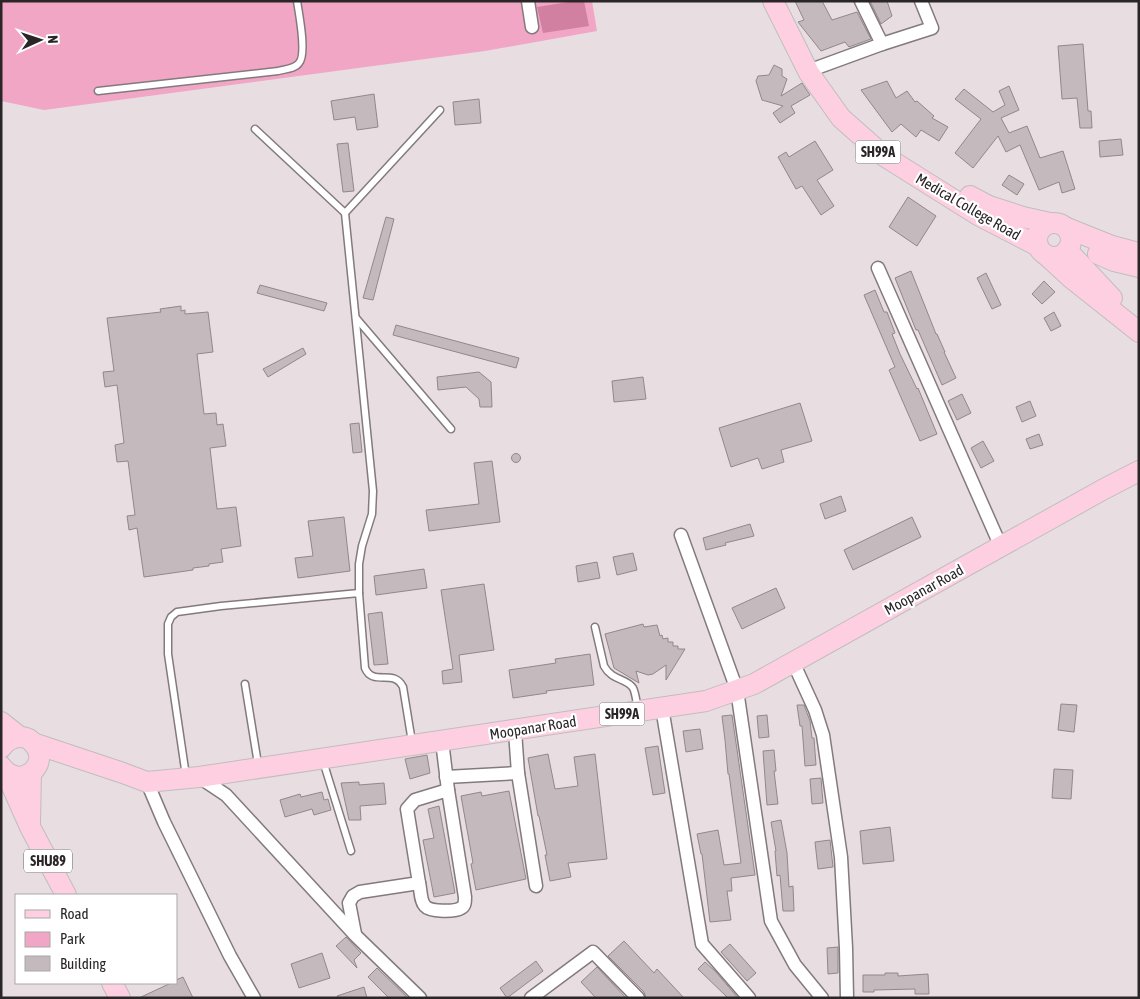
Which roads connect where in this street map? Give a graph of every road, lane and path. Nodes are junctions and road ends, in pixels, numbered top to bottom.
1 (297, 1) edge
2 (528, 1) edge
3 (773, 1) edge
4 (785, 1) edge
5 (861, 1) edge
6 (921, 1) edge
7 (532, 27) dead end
8 (882, 44) junction
9 (814, 70) junction
10 (98, 91) dead end
11 (440, 110) dead end
12 (847, 114) junction
13 (254, 129) dead end
14 (345, 213) junction
15 (1064, 236) junction
16 (1042, 251) junction
17 (1139, 253) edge
18 (1114, 260) junction
19 (1139, 267) edge
20 (878, 268) dead end
21 (1110, 296) junction
22 (356, 318) junction
23 (1139, 319) edge
24 (1139, 332) edge
25 (451, 430) dead end
26 (1139, 460) edge
27 (1139, 472) edge
28 (1104, 488) junction
29 (681, 535) dead end
30 (1001, 547) junction
31 (359, 593) junction
32 (595, 627) dead end
33 (793, 662) junction
34 (245, 684) dead end
35 (737, 690) junction
36 (662, 708) junction
37 (638, 712) junction
38 (1, 722) edge
39 (515, 731) junction
40 (27, 740) junction
41 (442, 741) junction
42 (412, 746) junction
43 (1, 748) edge
44 (323, 759) junction
45 (94, 763) junction
46 (3, 768) edge
47 (258, 768) junction
48 (34, 769) junction
49 (518, 773) junction
50 (446, 777) junction
51 (192, 778) junction
52 (147, 782) junction
53 (448, 790) junction
54 (30, 827) junction
55 (351, 850) dead end
56 (419, 883) junction
57 (536, 886) dead end
58 (65, 894) edge
59 (356, 936) junction
60 (113, 984) edge
61 (120, 998) edge
62 (254, 998) edge
63 (420, 998) edge
64 (531, 998) edge
65 (638, 998) edge
66 (749, 998) edge
67 (822, 998) edge
68 (847, 998) edge

1 - 10 lane
2 - 7 street
3 - 9 main road, Medical College Road / SH99A
4 - 9 main road, Medical College Road / SH99A
5 - 8 street
6 - 8 street
8 - 9 street
9 - 12 main road, Medical College Road / SH99A
11 - 14 lane
12 - 15 main road, Medical College Road / SH99A
12 - 16 main road, Medical College Road / SH99A
13 - 14 lane
14 - 22 lane
15 - 16 main road
15 - 16 main road
15 - 17 main road
15 - 18 main road
15 - 21 main road
16 - 24 main road, SH99A
18 - 19 main road
18 - 21 main road
20 - 30 street
21 - 23 main road
22 - 25 lane
22 - 31 lane
26 - 28 main road, Moopanar Road / SH99A
27 - 28 main road, Moopanar Road / SH99A
28 - 30 main road, Moopanar Road / SH99A
29 - 35 street
30 - 33 main road, Moopanar Road / SH99A
31 - 42 lane
31 - 51 lane
32 - 37 lane
33 - 35 main road, Moopanar Road / SH99A
33 - 68 street
34 - 47 lane
35 - 36 main road, Moopanar Road / SH99A
35 - 67 street
36 - 37 main road, Moopanar Road / SH99A
36 - 66 street
37 - 39 main road, Moopanar Road / SH99A
38 - 40 main road
39 - 41 main road, Moopanar Road / SH99A
39 - 49 street
40 - 43 main road
40 - 45 main road, Moopanar Road / SH99A
40 - 48 main road, SHU89
41 - 42 main road, Moopanar Road / SH99A
41 - 50 street
42 - 44 main road, Moopanar Road / SH99A
44 - 47 main road, Moopanar Road / SH99A
44 - 55 lane
45 - 48 main road, Moopanar Road / SH99A
45 - 52 main road, Moopanar Road / SH99A
46 - 48 main road, SHU89
46 - 54 main road, SHU89
47 - 51 main road, Moopanar Road / SH99A
48 - 54 main road, SHU89
49 - 50 street
49 - 57 street
50 - 53 street
51 - 52 main road, Moopanar Road / SH99A
51 - 59 street
52 - 62 street
53 - 56 street
53 - 56 street
54 - 58 main road, SHU89
56 - 59 street
59 - 63 street
60 - 61 main road
64 - 65 street

